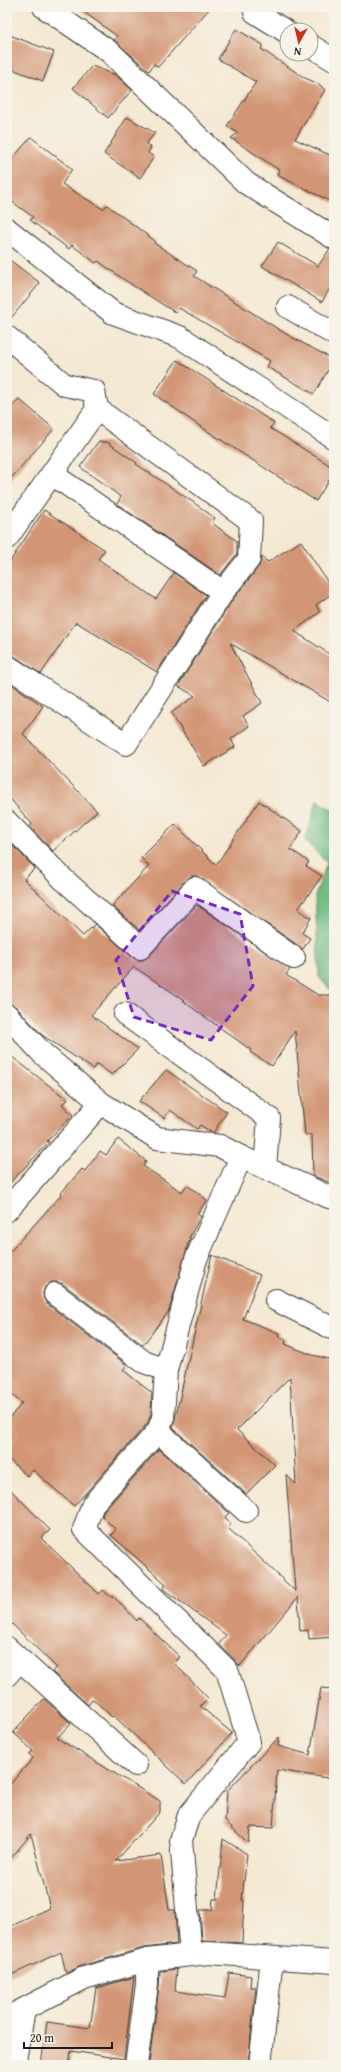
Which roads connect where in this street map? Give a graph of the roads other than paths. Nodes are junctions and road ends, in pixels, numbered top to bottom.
1 (44, 7) edge
2 (255, 12) dead end
3 (279, 27) edge
4 (319, 51) edge
5 (334, 60) edge
6 (7, 229) edge
7 (334, 238) edge
8 (288, 307) dead end
9 (334, 334) edge
10 (7, 337) edge
11 (97, 409) junction
12 (334, 438) edge
13 (52, 474) junction
14 (7, 538) edge
15 (224, 592) junction
16 (7, 666) edge
17 (7, 822) edge
18 (294, 958) dead end
19 (125, 1014) dead end
20 (7, 1015) edge
21 (101, 1103) junction
22 (240, 1157) junction
23 (265, 1168) junction
24 (334, 1197) edge
25 (7, 1210) edge
26 (55, 1294) dead end
27 (276, 1300) dead end
28 (334, 1329) edge
29 (166, 1370) junction
30 (158, 1431) junction
31 (246, 1511) dead end
32 (11, 1661) edge
33 (136, 1765) dead end
34 (191, 1955) junction
35 (272, 1958) junction
36 (147, 1960) junction
37 (334, 1962) edge
38 (15, 2014) edge
39 (14, 2065) edge
40 (136, 2065) edge
41 (260, 2065) edge

1 - 7 street
2 - 3 street
4 - 5 street
6 - 12 street
8 - 9 street
10 - 11 street
11 - 13 street
11 - 15 street
13 - 14 street
13 - 15 street
15 - 16 street
17 - 18 street
19 - 23 street
20 - 21 street
21 - 22 street
21 - 25 street
22 - 23 street
22 - 29 street
23 - 24 street
26 - 29 street
27 - 28 street
29 - 30 street
30 - 31 street
30 - 34 street
32 - 33 street
34 - 35 street
34 - 36 street
35 - 37 street
35 - 41 street
36 - 38 street
36 - 40 street
38 - 39 street

